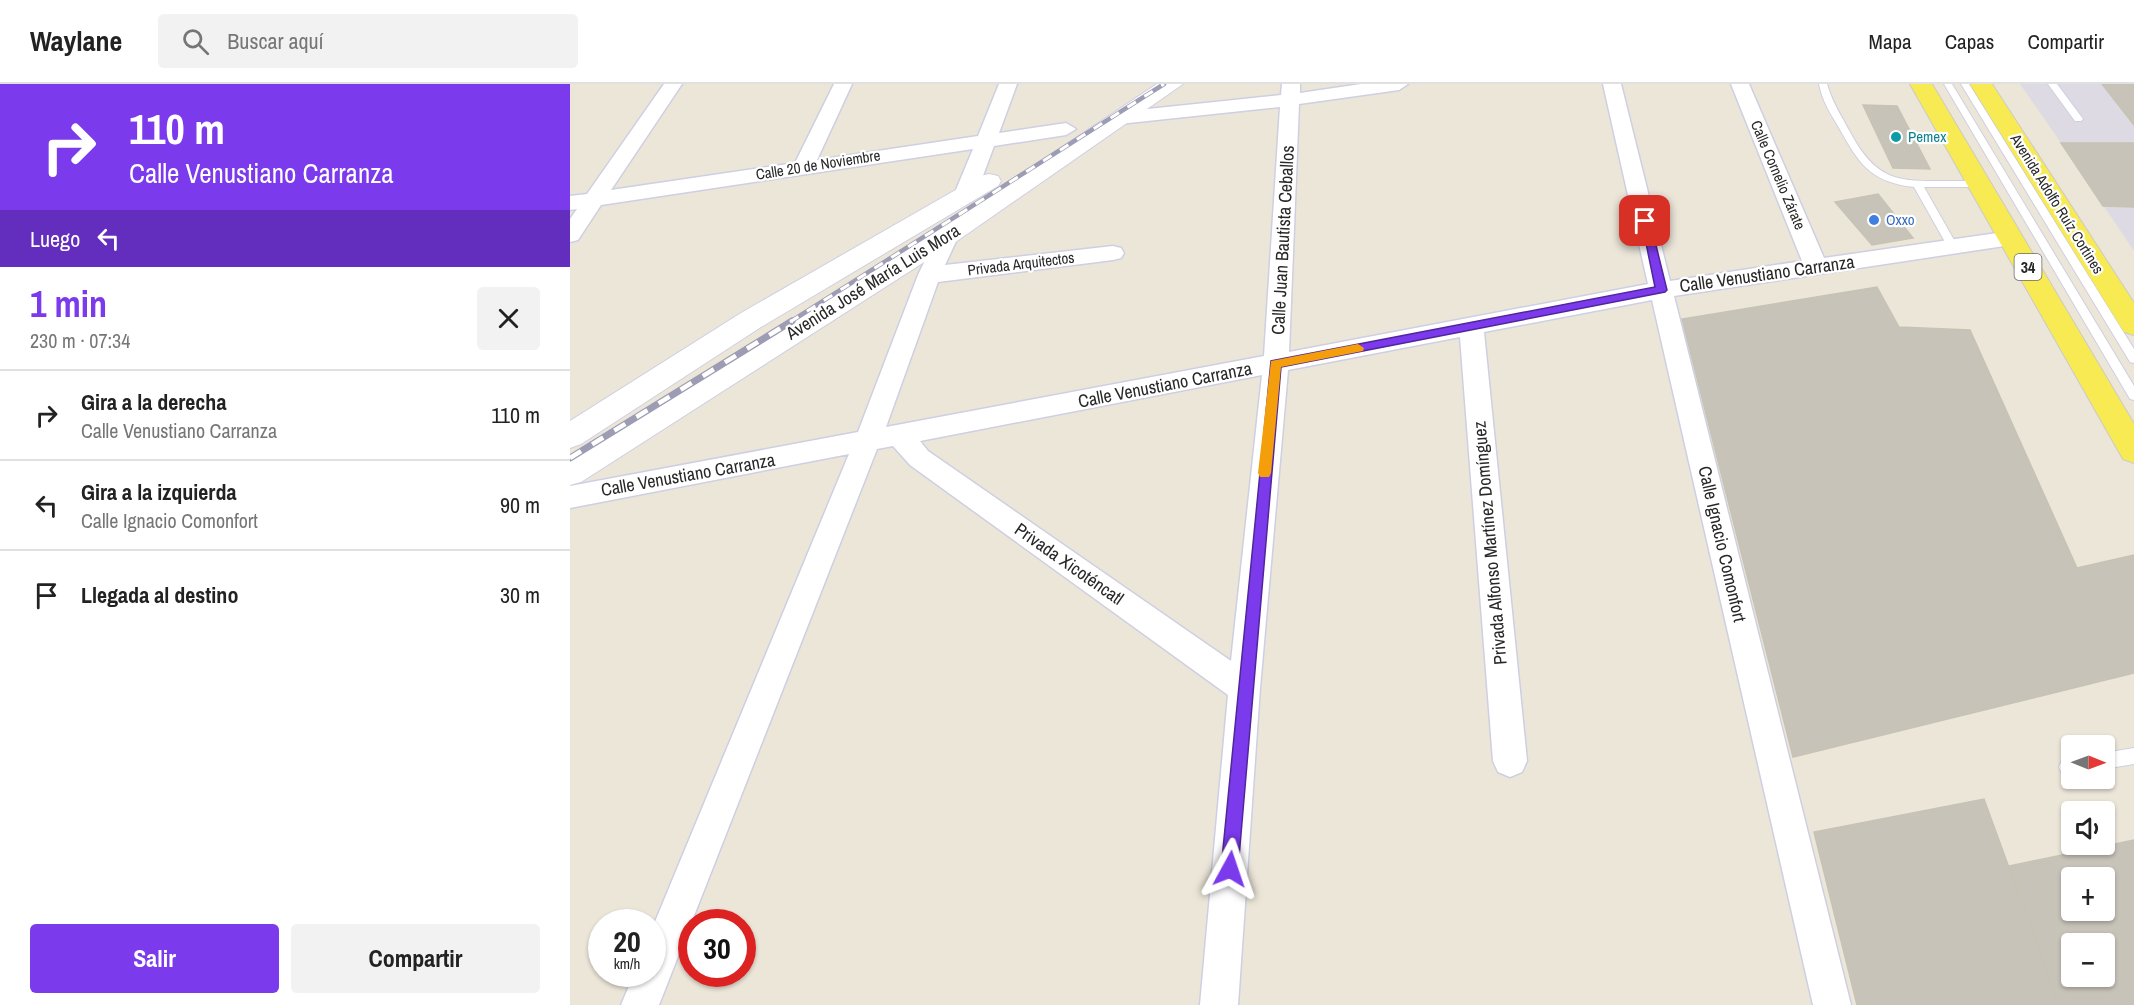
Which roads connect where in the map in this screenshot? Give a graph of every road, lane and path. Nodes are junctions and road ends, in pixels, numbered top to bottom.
1 (673, 84) edge
2 (843, 84) edge
3 (1008, 84) edge
4 (1135, 84) edge
5 (1172, 84) edge
6 (1399, 84) edge
7 (1612, 84) edge
8 (1740, 84) edge
9 (1823, 84) edge
10 (1921, 84) edge
11 (1948, 84) edge
12 (1965, 84) edge
13 (1981, 84) edge
14 (2052, 84) edge
15 (1291, 92) edge
16 (1119, 118) junction
17 (2078, 118) dead end
18 (1066, 129) junction
19 (985, 140) junction
20 (804, 166) junction
21 (1917, 184) junction
22 (1979, 184) junction
23 (964, 197) junction
24 (596, 199) junction
25 (570, 203) edge
26 (570, 235) edge
27 (948, 236) junction
28 (2011, 238) junction
29 (1953, 247) junction
30 (1113, 253) dead end
31 (1816, 267) junction
32 (929, 275) junction
33 (1661, 290) junction
34 (2134, 325) edge
35 (1471, 326) junction
36 (2134, 359) edge
37 (1275, 364) junction
38 (2134, 396) edge
39 (899, 435) junction
40 (570, 436) edge
41 (867, 442) junction
42 (2134, 451) edge
43 (570, 473) edge
44 (570, 497) edge
45 (1244, 688) junction
46 (2134, 756) edge
47 (2115, 759) edge
48 (1510, 761) dead end
49 (640, 1005) edge
50 (1219, 1005) edge
51 (1832, 1005) edge

1 - 24 street
2 - 20 street
3 - 19 street
4 - 18 street, Avenida José María Luis Mora
5 - 16 street, Avenida José María Luis Mora
6 - 15 street
7 - 33 street, Calle Ignacio Comonfort
8 - 31 street, Calle Cornelio Zárate
9 - 21 lane
10 - 22 main road, 34
11 - 38 lane
12 - 36 lane
13 - 34 main road, Avenida Adolfo Ruíz Cortines
14 - 17 lane
15 - 16 street
15 - 37 street, Calle Juan Bautista Ceballos
16 - 27 street, Avenida José María Luis Mora
18 - 19 street, Calle 20 de Noviembre
18 - 23 street, Avenida José María Luis Mora
19 - 20 street, Calle 20 de Noviembre
19 - 23 street
20 - 24 street, Calle 20 de Noviembre
21 - 22 lane
21 - 29 lane
22 - 28 main road, 34
23 - 40 street, Avenida José María Luis Mora
24 - 25 street, Calle 20 de Noviembre
24 - 26 street
27 - 32 street
27 - 43 street, Avenida José María Luis Mora
28 - 29 street, Calle Venustiano Carranza
28 - 42 main road, 34
29 - 31 street, Calle Venustiano Carranza
30 - 32 street, Privada Arquitectos
31 - 33 street, Calle Venustiano Carranza
32 - 41 street
33 - 35 street, Calle Venustiano Carranza
33 - 51 street, Calle Ignacio Comonfort
35 - 37 street, Calle Venustiano Carranza
35 - 48 street, Privada Alfonso Martínez Domínguez
37 - 39 street, Calle Venustiano Carranza
37 - 45 street, Calle Juan Bautista Ceballos
39 - 41 street, Calle Venustiano Carranza
39 - 45 street, Privada Xicoténcatl
41 - 44 street, Calle Venustiano Carranza
41 - 49 street
45 - 50 street, Calle Juan Bautista Ceballos
46 - 47 lane

